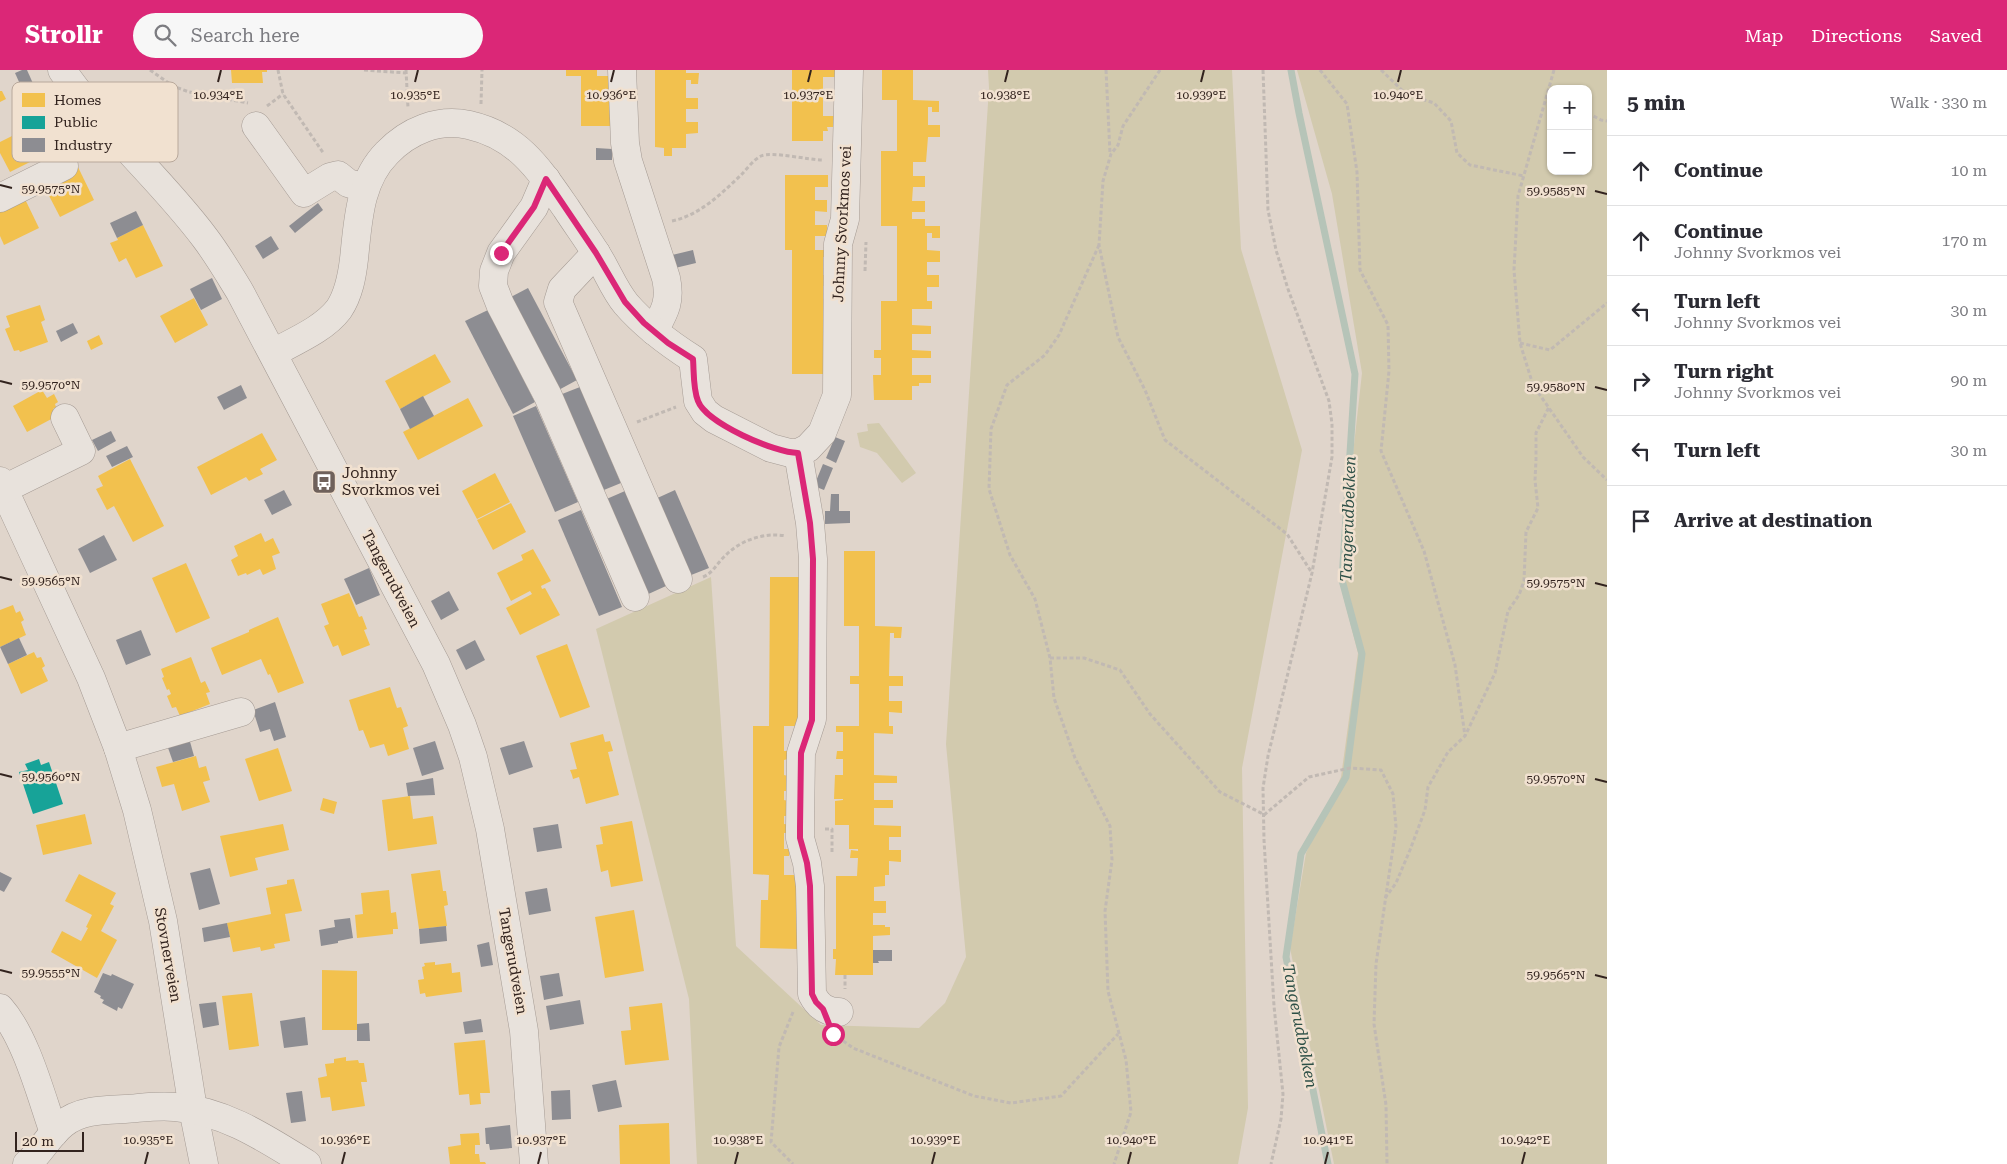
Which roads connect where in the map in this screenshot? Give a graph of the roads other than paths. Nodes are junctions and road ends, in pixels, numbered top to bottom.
1 (62, 70) edge
2 (622, 70) edge
3 (849, 70) edge
4 (70, 82) edge
5 (257, 114) road end
6 (138, 162) edge
7 (64, 166) dead end
8 (546, 179) junction
9 (365, 188) junction
10 (0, 198) edge
11 (596, 253) junction
12 (654, 331) junction
13 (273, 353) junction
14 (64, 418) dead end
15 (798, 453) junction
16 (2, 485) edge
17 (678, 579) road end
18 (635, 597) dead end
19 (241, 712) dead end
20 (118, 748) junction
21 (825, 1005) road end
22 (0, 1008) edge
23 (193, 1109) junction
24 (54, 1133) junction
25 (28, 1164) edge
26 (204, 1164) edge
27 (307, 1164) edge
28 (534, 1164) edge

1 - 4 street, Tangerudveien
2 - 12 street
3 - 15 street, Johnny Svorkmos vei
5 - 9 street
6 - 13 street, Tangerudveien
7 - 10 street
8 - 9 street
8 - 11 street
8 - 18 street
9 - 13 street
11 - 12 street
11 - 17 street
12 - 15 street
13 - 28 street, Tangerudveien
14 - 16 street, Stovnerveien
15 - 21 street
16 - 20 street, Stovnerveien
19 - 20 street
20 - 23 street, Stovnerveien
22 - 24 street
23 - 24 street
23 - 26 street, Stovnerveien
23 - 27 street
24 - 25 street

